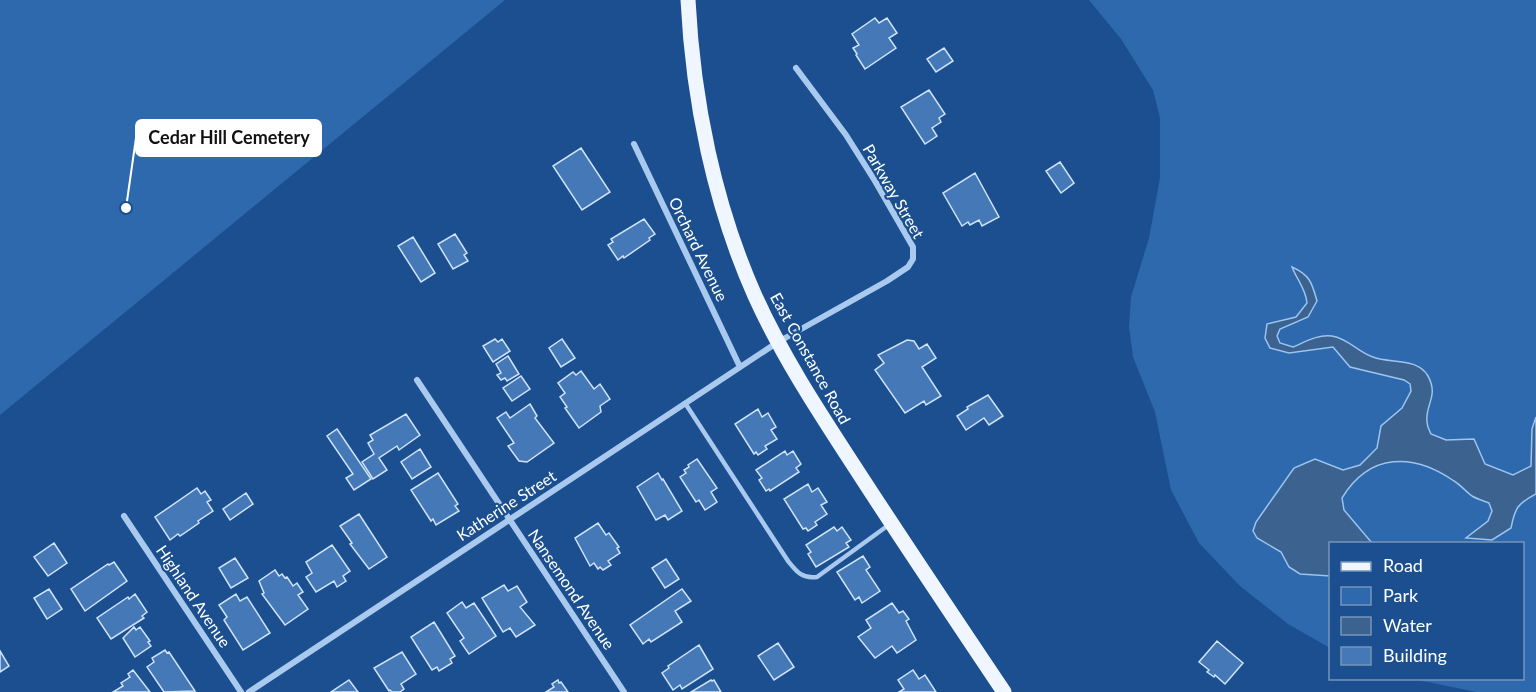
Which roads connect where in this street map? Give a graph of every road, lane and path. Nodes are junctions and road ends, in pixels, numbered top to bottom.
1 (688, 0) edge
2 (796, 68) dead end
3 (634, 144) dead end
4 (778, 342) junction
5 (740, 367) junction
6 (417, 380) dead end
7 (685, 403) junction
8 (124, 516) dead end
9 (509, 519) junction
10 (891, 523) junction
11 (241, 692) edge
12 (249, 692) edge
13 (624, 692) edge
14 (1004, 692) edge

1 - 4 main road, East Constance Road
2 - 4 street, Parkway Street
3 - 5 street, Orchard Avenue
4 - 5 street, Katherine Street
4 - 10 main road, East Constance Road
5 - 7 street, Katherine Street
6 - 9 street, Nansemond Avenue
7 - 9 street, Katherine Street
7 - 10 lane
8 - 11 street, Highland Avenue
9 - 12 street, Katherine Street
9 - 13 street, Nansemond Avenue
10 - 14 main road, East Constance Road

